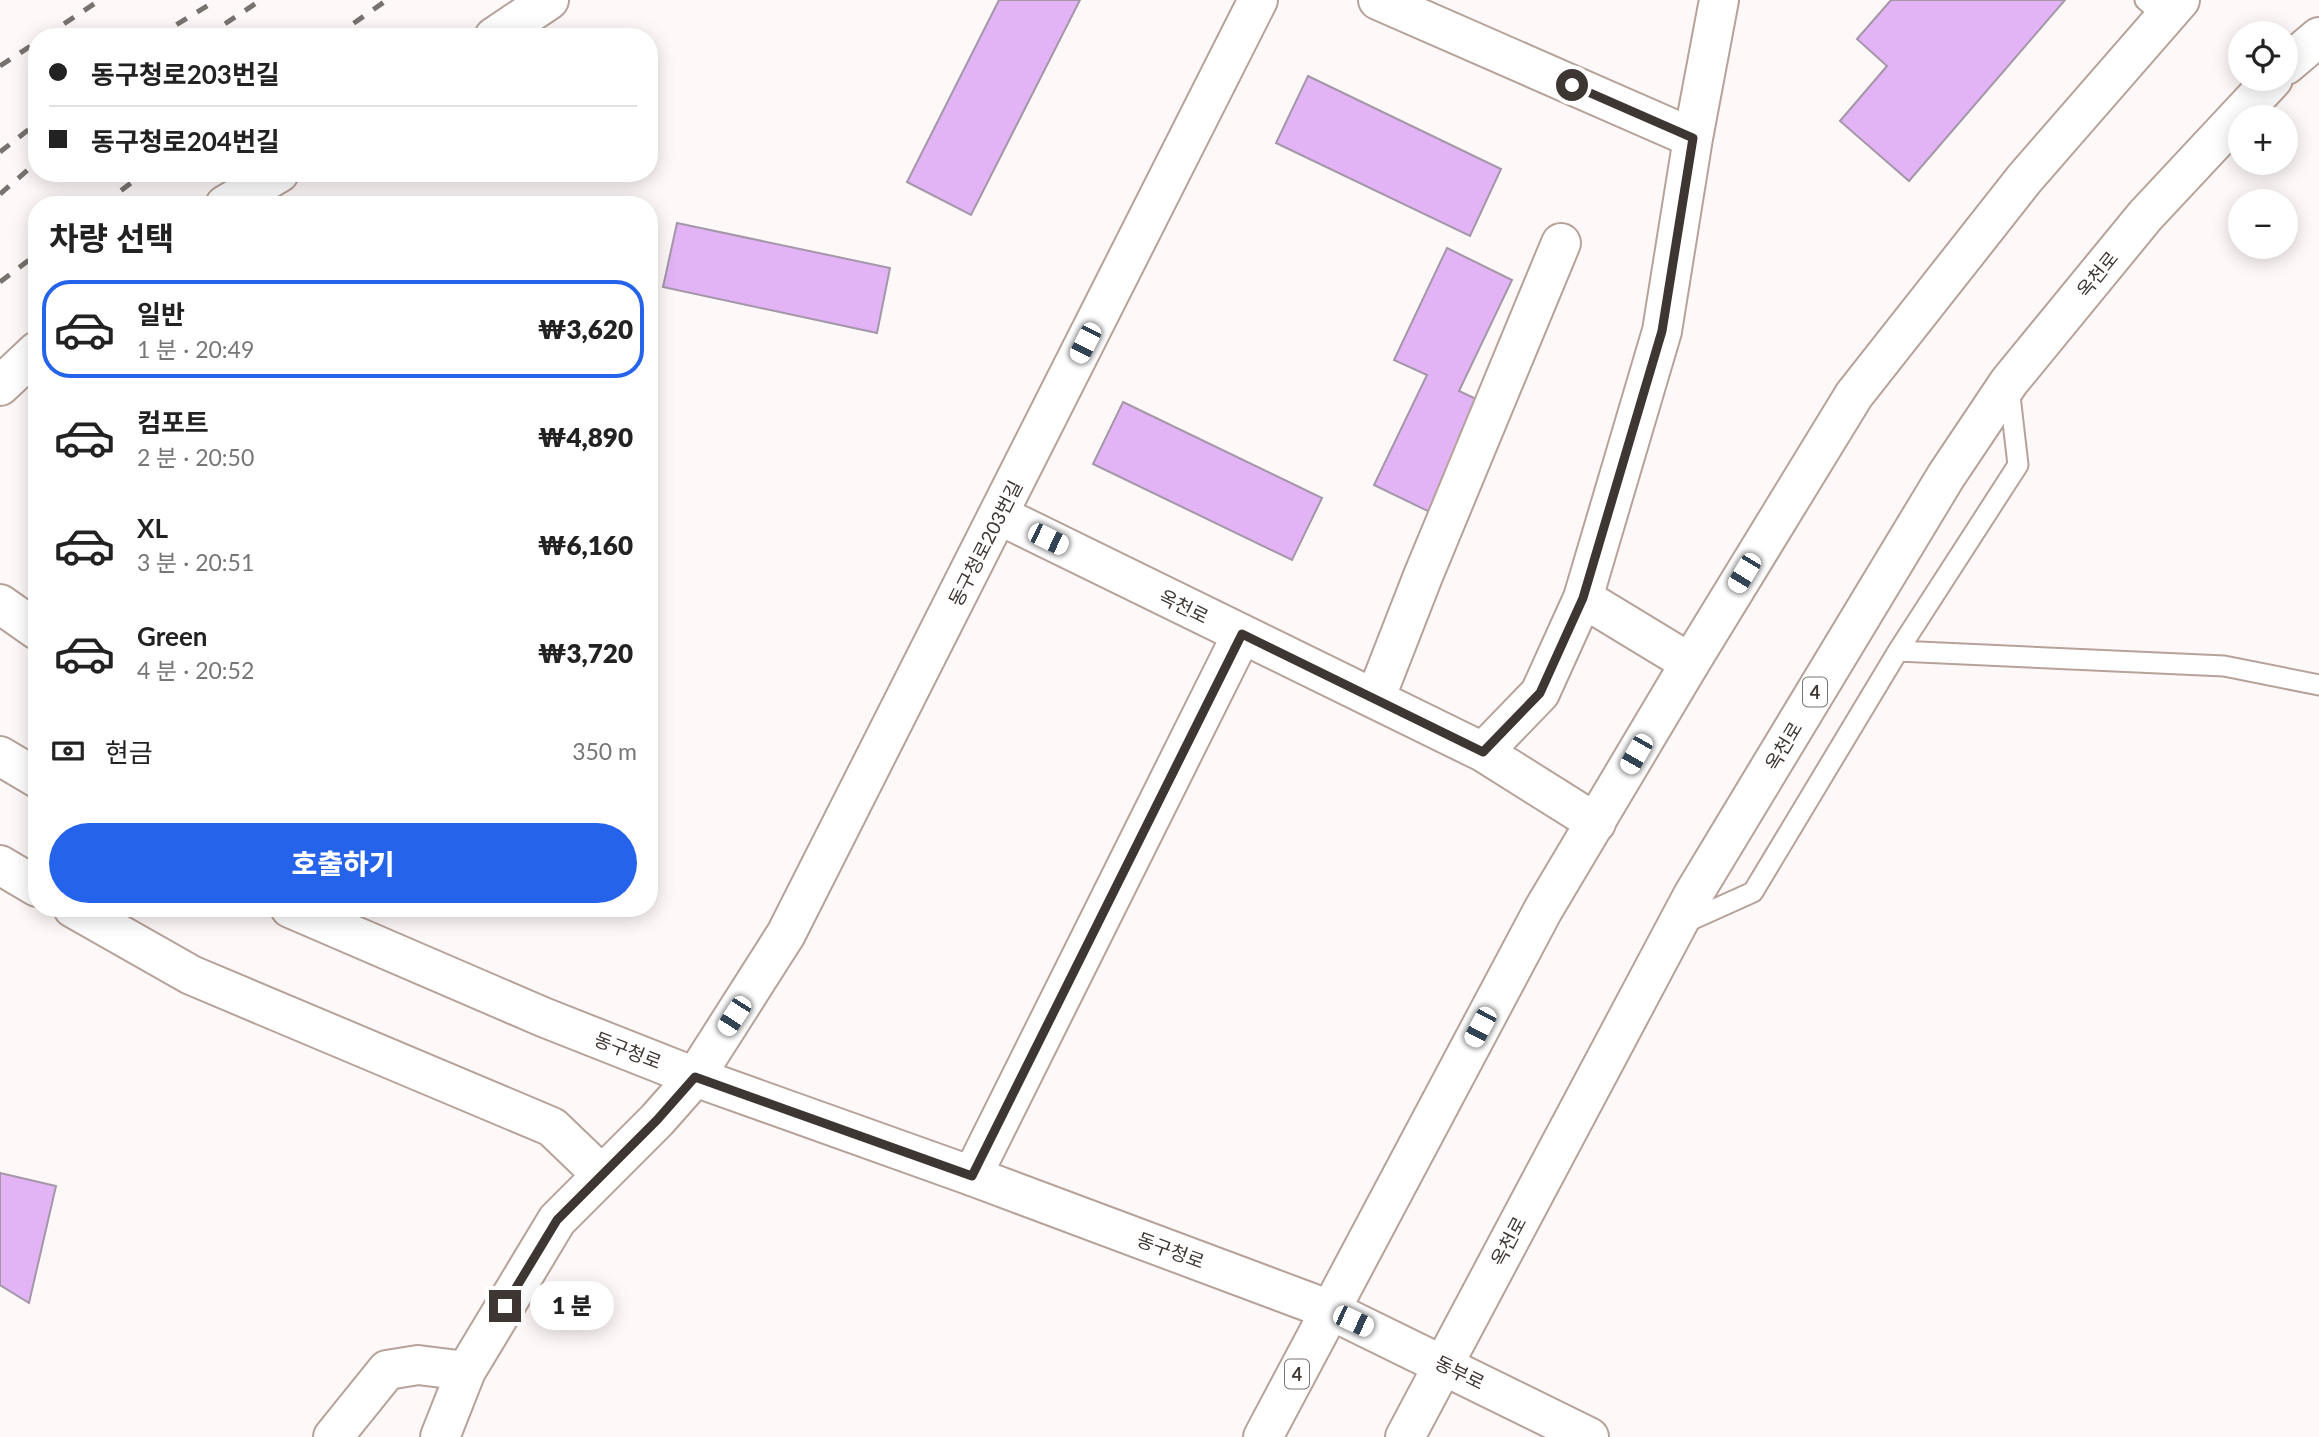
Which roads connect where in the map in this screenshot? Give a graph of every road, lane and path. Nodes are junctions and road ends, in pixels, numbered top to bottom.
1 (549, 0) edge
2 (1258, 0) edge
3 (1378, 0) edge
4 (1719, 0) edge
5 (2163, 6) edge
6 (507, 28) edge
7 (2319, 37) edge
8 (2298, 55) edge
9 (2262, 91) edge
10 (1693, 138) junction
11 (264, 182) edge
12 (240, 196) edge
13 (1561, 243) dead end
14 (28, 360) edge
15 (2009, 382) junction
16 (0, 386) edge
17 (999, 515) junction
18 (1583, 598) junction
19 (0, 604) edge
20 (28, 624) edge
21 (1242, 634) junction
22 (1898, 651) junction
23 (1690, 663) junction
24 (2319, 685) edge
25 (1375, 699) junction
26 (1483, 752) junction
27 (0, 756) edge
28 (28, 773) edge
29 (1596, 823) junction
30 (0, 864) edge
31 (28, 881) edge
32 (89, 917) edge
33 (311, 917) edge
34 (1676, 926) junction
35 (695, 1077) junction
36 (601, 1175) junction
37 (972, 1176) junction
38 (1330, 1310) junction
39 (1443, 1364) junction
40 (466, 1371) junction
41 (333, 1437) edge
42 (440, 1437) edge
43 (1264, 1437) edge
44 (1405, 1437) edge
45 (1589, 1437) edge

1 - 6 street
2 - 17 street, 동구청로203번길
3 - 10 street
4 - 10 street
5 - 23 street, 4
7 - 8 street
9 - 15 street, 옥천로 / 4
10 - 18 street
11 - 12 street
13 - 25 street
14 - 16 street
15 - 22 lane
15 - 34 street, 옥천로 / 4
17 - 21 street, 옥천로
17 - 35 street, 동구청로203번길
18 - 23 street
18 - 26 street
19 - 20 street
21 - 25 street, 옥천로
21 - 37 street
22 - 24 lane
22 - 34 lane
23 - 29 street, 4
25 - 26 street, 옥천로
26 - 29 street, 옥천로
27 - 28 street
29 - 38 street, 4
30 - 31 street
32 - 36 street
33 - 35 street, 동구청로
34 - 39 street, 옥천로 / 4
35 - 36 street, 동구청로203번길
35 - 37 street, 동구청로
36 - 40 street, 동구청로203번길
37 - 38 street, 동구청로
38 - 39 street, 동부로
38 - 43 street, 4
39 - 44 street, 옥천로 / 4
39 - 45 street, 동부로
40 - 41 street
40 - 42 street, 동구청로203번길

